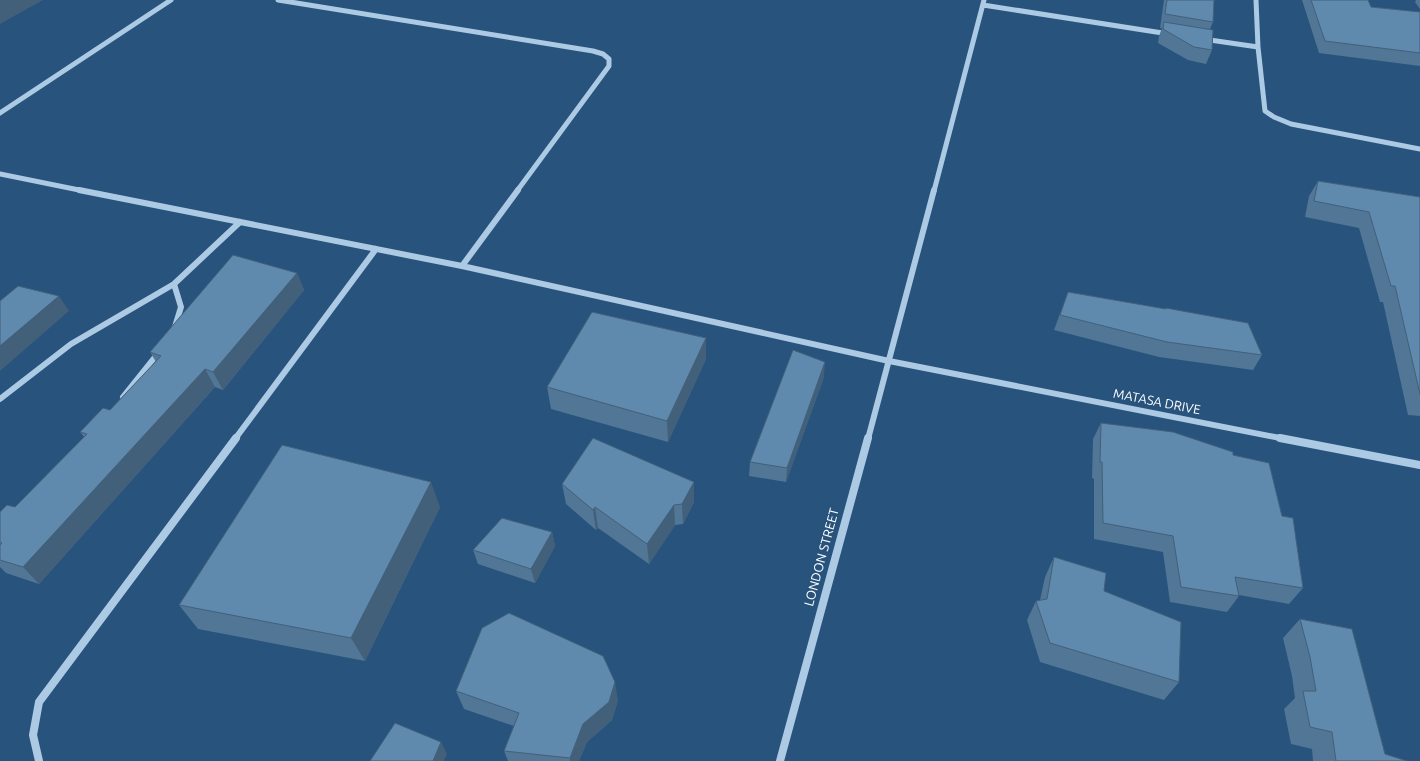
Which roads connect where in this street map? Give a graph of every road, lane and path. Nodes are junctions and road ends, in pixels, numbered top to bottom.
1 (171, 0) edge
2 (278, 0) edge
3 (1256, 0) edge
4 (983, 2) edge
5 (1172, 34) edge
6 (1195, 38) edge
7 (1258, 47) junction
8 (0, 113) edge
9 (1420, 149) edge
10 (0, 174) edge
11 (240, 222) junction
12 (376, 249) junction
13 (462, 266) junction
14 (174, 284) junction
15 (173, 335) edge
16 (163, 347) edge
17 (889, 361) junction
18 (0, 399) edge
19 (120, 400) edge
20 (1420, 465) edge
21 (39, 761) edge
22 (780, 761) edge

1 - 8 street
2 - 13 street
3 - 7 street
4 - 5 street
4 - 17 street, LONDON STREET
6 - 7 street
7 - 9 street
10 - 11 street, MATASA DRIVE
11 - 12 street, MATASA DRIVE
11 - 14 street
12 - 13 street, MATASA DRIVE
12 - 21 street
13 - 17 street, MATASA DRIVE
14 - 15 street
14 - 18 street
16 - 19 street
17 - 20 street, MATASA DRIVE
17 - 22 street, LONDON STREET

